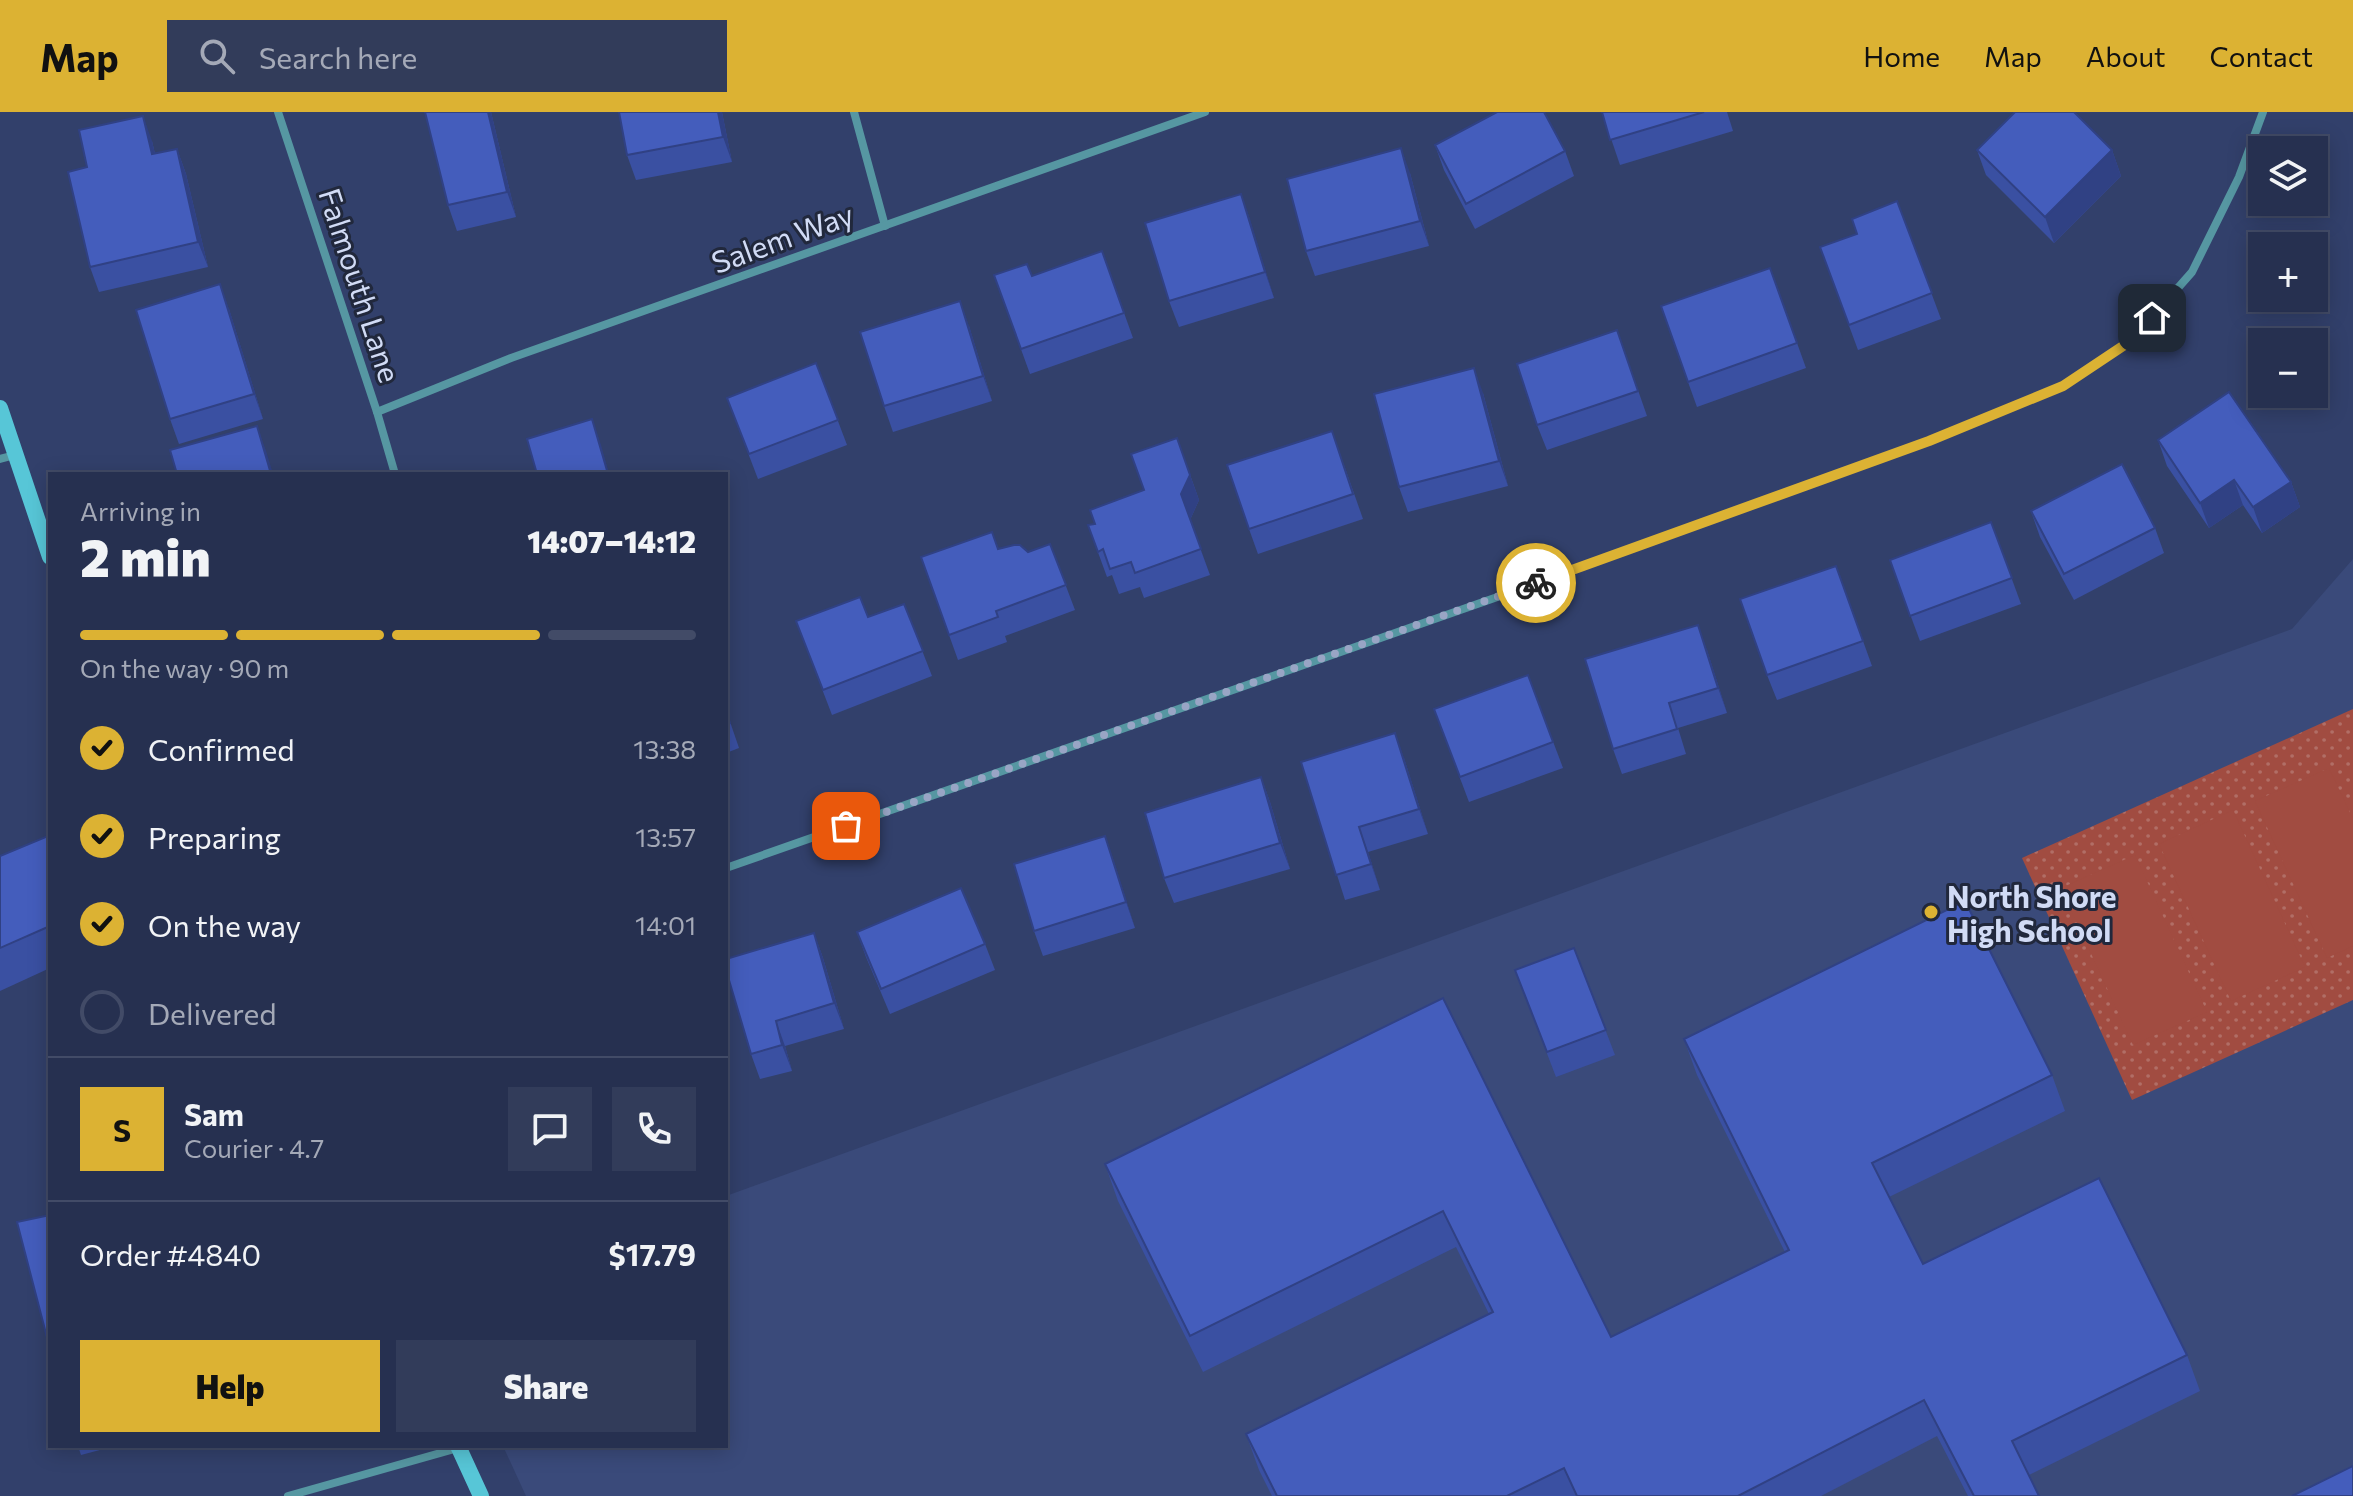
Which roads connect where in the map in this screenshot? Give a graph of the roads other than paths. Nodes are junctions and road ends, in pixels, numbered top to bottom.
1 (278, 112) edge
2 (854, 112) edge
3 (1205, 112) edge
4 (2263, 112) edge
5 (885, 226) junction
6 (0, 408) edge
7 (377, 412) junction
8 (8, 457) edge
9 (394, 472) edge
10 (48, 552) edge
11 (728, 867) edge
12 (456, 1448) edge
13 (459, 1448) edge
14 (288, 1496) edge
15 (481, 1496) edge

1 - 7 street, Falmouth Lane
2 - 5 street
3 - 5 street, Salem Way
4 - 11 street
5 - 7 street, Salem Way
6 - 8 main road
7 - 9 street, Falmouth Lane
8 - 10 main road
12 - 14 street
13 - 15 main road

